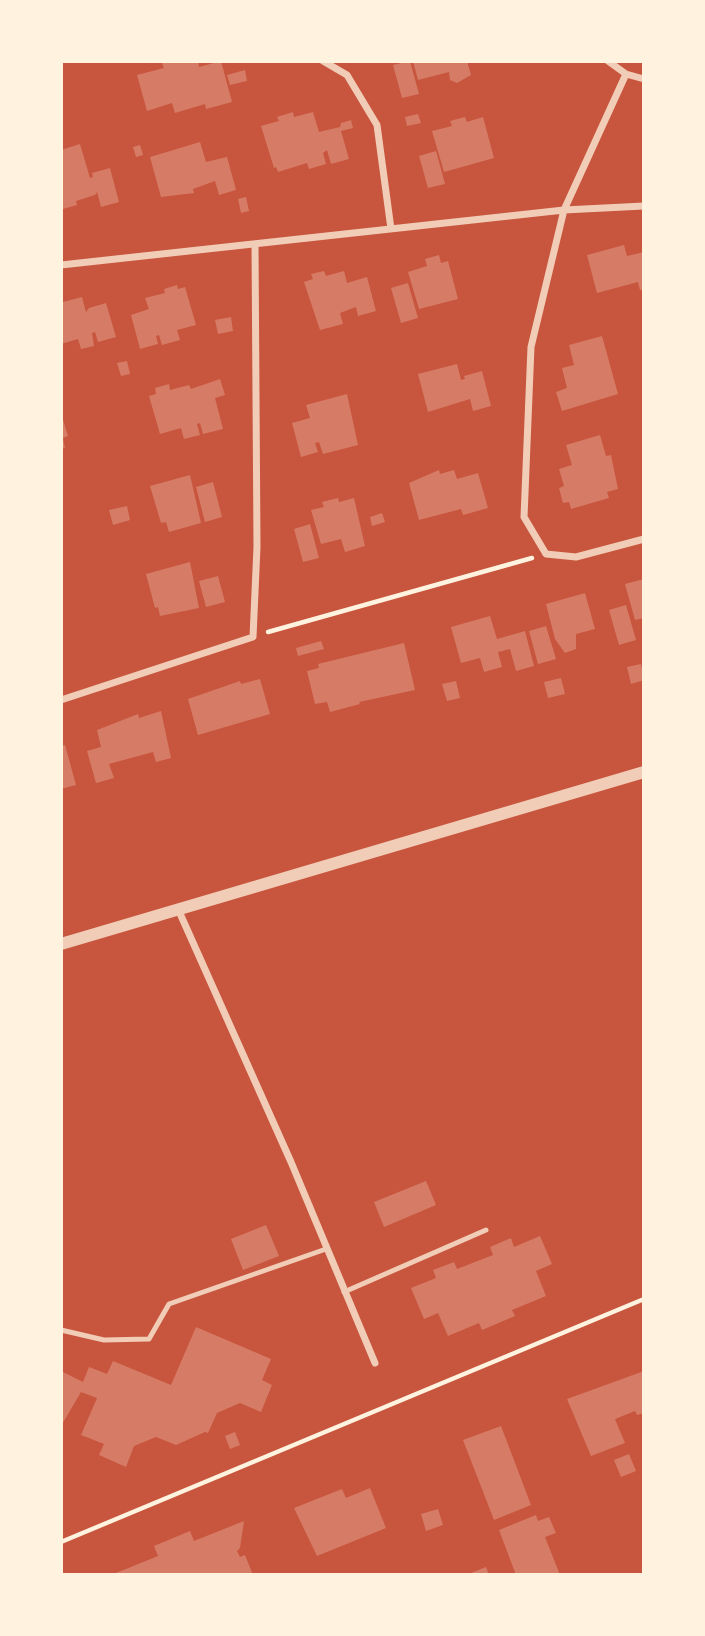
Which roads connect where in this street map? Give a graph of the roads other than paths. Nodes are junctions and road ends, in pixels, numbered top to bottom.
1 (323, 61) edge
2 (608, 61) edge
3 (626, 74) junction
4 (644, 79) edge
5 (644, 206) edge
6 (564, 210) junction
7 (391, 229) junction
8 (255, 244) junction
9 (61, 265) edge
10 (644, 539) edge
11 (61, 700) edge
12 (644, 772) edge
13 (178, 909) junction
14 (61, 944) edge
15 (486, 1230) dead end
16 (326, 1249) junction
17 (344, 1293) junction
18 (61, 1330) edge
19 (375, 1363) dead end

1 - 7 street
2 - 3 street
3 - 4 street
3 - 6 street
5 - 6 street
6 - 7 street
6 - 10 street
7 - 8 street
8 - 9 street
8 - 11 street
12 - 13 street
13 - 14 street
13 - 16 street
15 - 17 lane
16 - 17 street
16 - 18 lane
17 - 19 street

